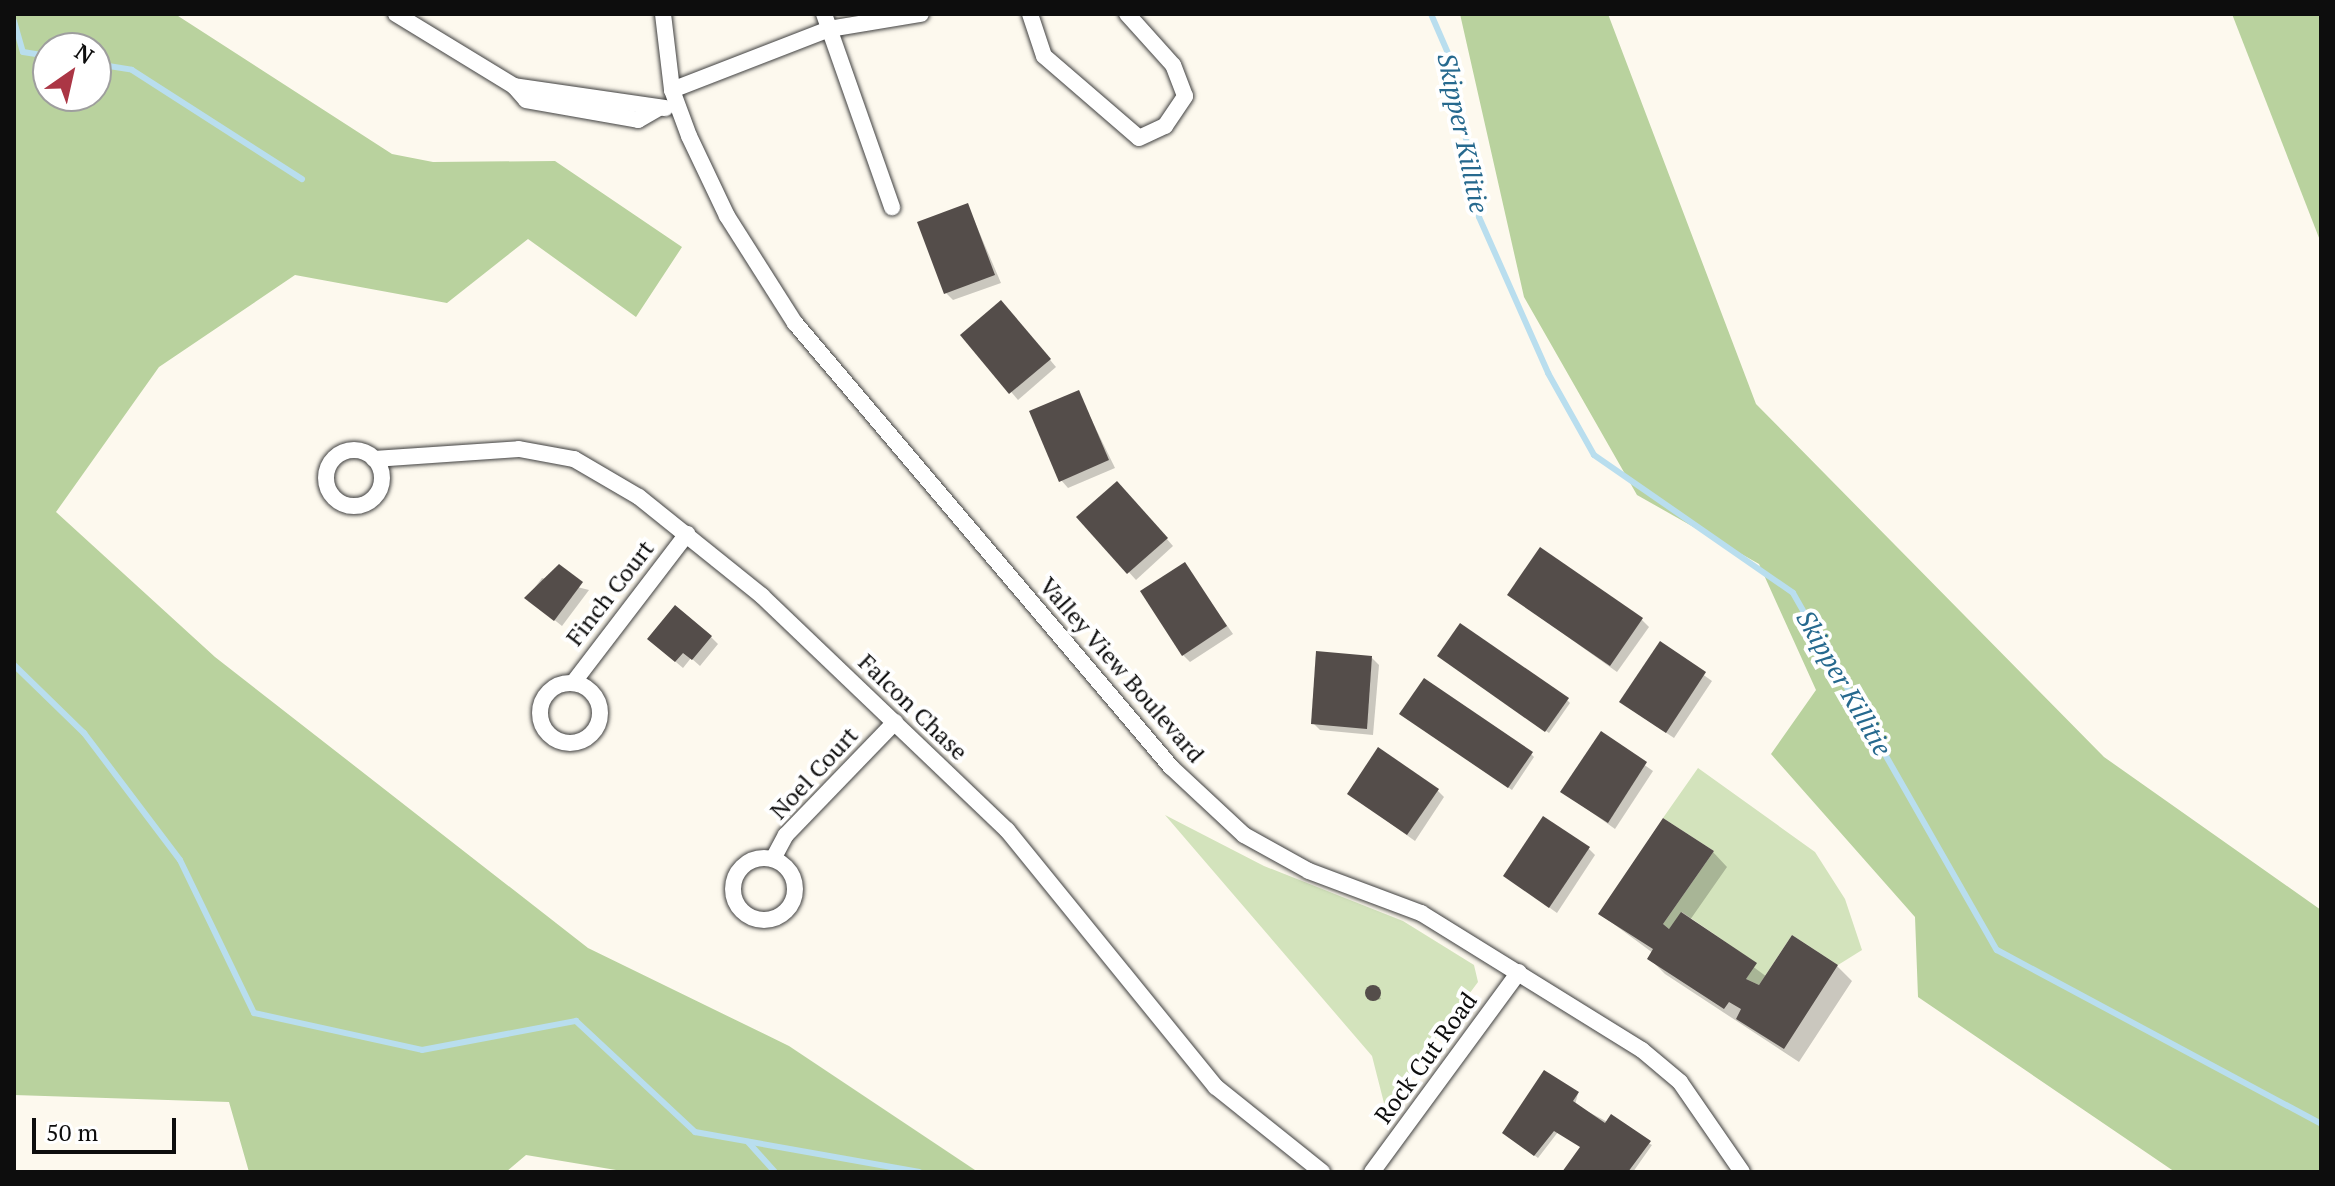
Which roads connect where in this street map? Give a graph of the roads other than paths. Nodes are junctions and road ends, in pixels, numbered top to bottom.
1 (396, 14) edge
2 (663, 14) edge
3 (921, 14) edge
4 (1030, 14) edge
5 (1127, 14) edge
6 (826, 22) edge
7 (672, 90) junction
8 (678, 109) junction
9 (892, 207) dead end
10 (374, 459) dead end
11 (687, 534) junction
12 (573, 683) dead end
13 (895, 722) junction
14 (773, 859) dead end
15 (1519, 972) junction
16 (1322, 1172) edge
17 (1372, 1172) edge
18 (1742, 1172) edge

1 - 8 street
2 - 7 street, Valley View Boulevard
3 - 6 street
4 - 5 street
6 - 7 street
6 - 9 street
7 - 8 street, Valley View Boulevard
8 - 15 street, Valley View Boulevard
10 - 11 street, Falcon Chase
11 - 12 street, Finch Court
11 - 13 street, Falcon Chase
13 - 14 street, Noel Court
13 - 16 street, Falcon Chase
15 - 17 street, Rock Cut Road
15 - 18 street, Valley View Boulevard

